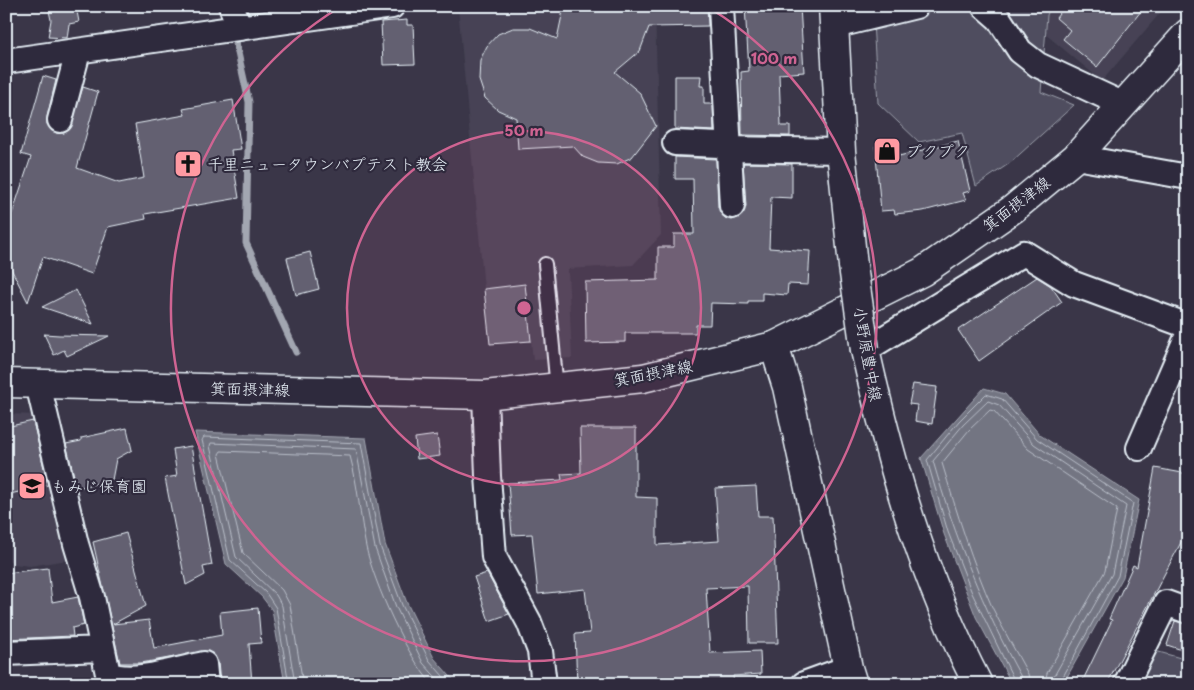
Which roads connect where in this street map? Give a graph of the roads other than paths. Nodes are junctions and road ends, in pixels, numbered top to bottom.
1 (392, 6) edge
2 (721, 6) edge
3 (916, 6) edge
4 (984, 6) edge
5 (834, 16) edge
6 (235, 17) edge
7 (1188, 33) edge
8 (78, 52) junction
9 (6, 61) edge
10 (1124, 105) junction
11 (60, 120) dead end
12 (675, 143) dead end
13 (729, 149) junction
14 (841, 151) junction
15 (1076, 157) junction
16 (1188, 177) edge
17 (732, 206) dead end
18 (545, 264) dead end
19 (1188, 326) edge
20 (774, 346) junction
21 (865, 350) junction
22 (6, 383) edge
23 (38, 384) junction
24 (557, 389) junction
25 (485, 395) junction
26 (1139, 448) dead end
27 (1188, 611) edge
28 (101, 649) junction
29 (6, 653) edge
30 (850, 676) edge
31 (206, 684) edge
32 (544, 684) edge
33 (804, 684) edge
34 (978, 684) edge
35 (1126, 684) edge

1 - 6 street
2 - 13 street
3 - 5 street
4 - 10 street
5 - 14 main road, 小野原豊中線
6 - 8 street
7 - 10 main road, 箕面摂津線
8 - 9 street
8 - 11 street
10 - 15 main road, 箕面摂津線
12 - 13 street
13 - 14 street
13 - 17 street
14 - 21 main road, 小野原豊中線, bridge
15 - 16 street
15 - 20 main road, 箕面摂津線
18 - 24 lane
19 - 21 street
19 - 26 street
20 - 24 main road, 箕面摂津線
20 - 30 main road
21 - 34 main road, 小野原豊中線
22 - 23 main road, 箕面摂津線
23 - 25 main road, 箕面摂津線
23 - 28 street
24 - 25 main road, 箕面摂津線
25 - 32 street
27 - 35 street
28 - 29 street
28 - 31 street
30 - 33 street

